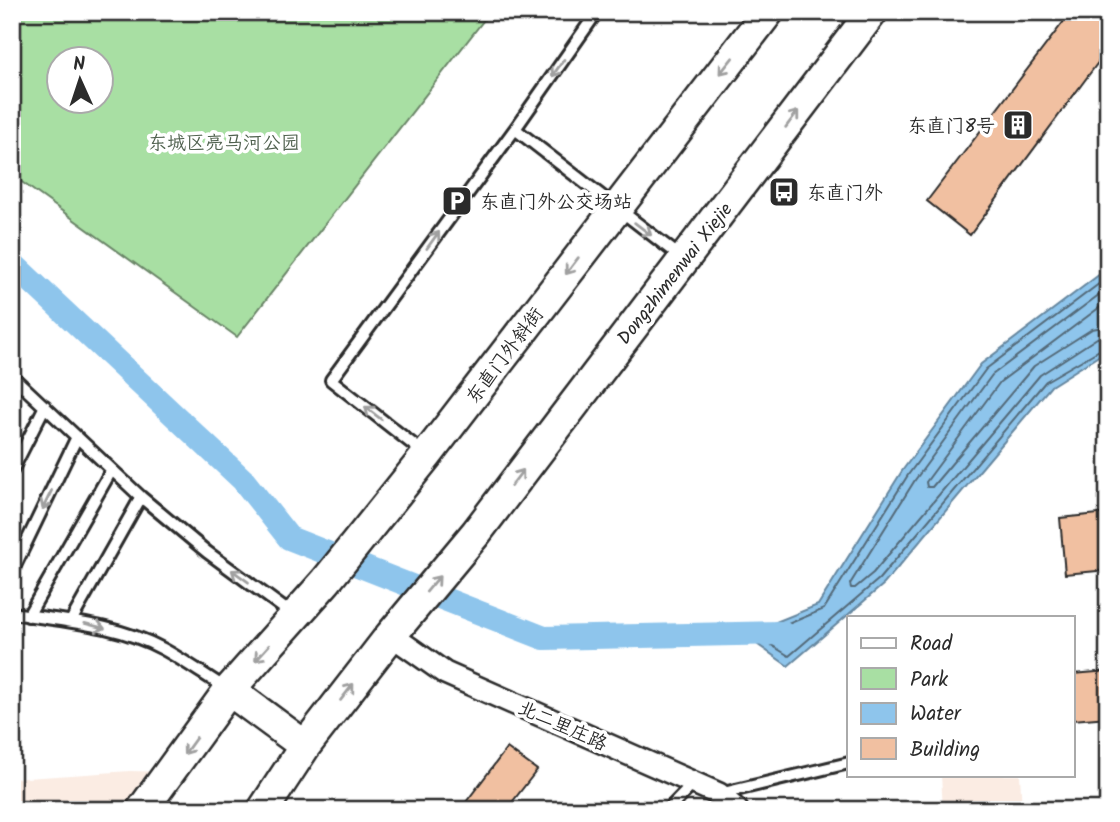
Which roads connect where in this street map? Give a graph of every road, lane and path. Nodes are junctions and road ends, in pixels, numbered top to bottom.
1 (597, 12) edge
2 (768, 12) edge
3 (872, 12) edge
4 (515, 128) junction
5 (616, 208) junction
6 (683, 259) junction
7 (12, 376) edge
8 (45, 406) junction
9 (76, 439) junction
10 (427, 455) junction
11 (12, 471) edge
12 (111, 471) junction
13 (141, 496) junction
14 (12, 572) edge
15 (12, 613) edge
16 (28, 616) junction
17 (295, 617) junction
18 (71, 621) junction
19 (391, 635) junction
20 (229, 690) junction
21 (305, 746) junction
22 (847, 763) edge
23 (694, 783) junction
24 (719, 794) junction
25 (142, 810) edge
26 (263, 810) edge
27 (668, 810) edge
28 (737, 810) edge

1 -> 4 lane
2 -> 5 main road, 东直门外斜街
6 -> 3 main road, Dongzhimenwai Xiejie
4 - 5 lane
10 -> 4 lane
5 -> 6 lane
5 -> 10 main road, 东直门外斜街
19 -> 6 main road, Dongzhimenwai Xiejie
7 - 8 lane
8 - 9 lane
8 - 11 lane
9 - 12 lane
9 -> 14 lane
10 - 17 main road, 东直门外斜街
12 - 13 lane
12 - 16 lane
17 -> 13 lane
13 - 18 lane
15 - 16 lane
16 - 18 lane
17 -> 20 main road, 东直门外斜街
18 -> 20 lane
21 -> 19 main road
19 - 23 street, 北二里庄路
20 - 21 main road
20 -> 25 main road, 东直门外斜街
21 - 26 main road
22 - 24 lane
23 - 24 street, 北二里庄路
23 - 27 lane
24 - 28 street, 北二里庄路

